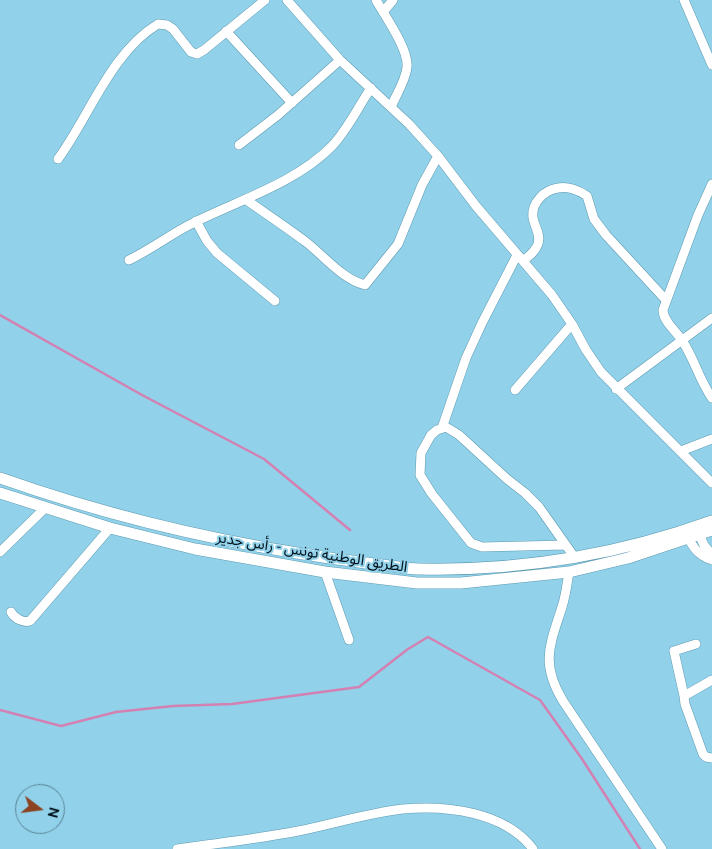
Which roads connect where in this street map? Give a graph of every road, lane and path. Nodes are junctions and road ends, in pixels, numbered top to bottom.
1 (265, 0) edge
2 (287, 0) edge
3 (376, 0) edge
4 (392, 0) edge
5 (684, 0) edge
6 (383, 12) junction
7 (226, 31) junction
8 (340, 60) junction
9 (712, 65) edge
10 (370, 88) junction
11 (292, 103) junction
12 (390, 107) junction
13 (239, 145) dead end
14 (438, 156) junction
15 (58, 160) dead end
16 (712, 184) edge
17 (245, 199) junction
18 (196, 221) junction
19 (520, 258) junction
20 (129, 260) dead end
21 (665, 299) junction
22 (275, 301) dead end
23 (712, 318) edge
24 (572, 324) junction
25 (682, 340) junction
26 (616, 389) junction
27 (515, 390) dead end
28 (712, 398) edge
29 (442, 428) junction
30 (712, 439) edge
31 (681, 451) junction
32 (0, 478) edge
33 (712, 483) edge
34 (22, 486) junction
35 (0, 493) edge
36 (16, 499) junction
37 (45, 508) junction
38 (712, 521) edge
39 (110, 528) junction
40 (712, 530) edge
41 (692, 533) junction
42 (565, 545) junction
43 (0, 552) edge
44 (712, 555) edge
45 (575, 558) junction
46 (712, 560) edge
47 (325, 572) junction
48 (569, 572) junction
49 (11, 612) dead end
50 (349, 640) dead end
51 (696, 644) dead end
52 (712, 680) edge
53 (684, 696) junction
54 (712, 758) edge
55 (177, 849) edge
56 (533, 849) edge
57 (662, 849) edge

1 - 7 street
2 - 8 street
3 - 6 street
4 - 6 street
5 - 9 street
6 - 12 street
7 - 11 street
7 - 15 street
8 - 10 street
8 - 11 street
10 - 12 street
10 - 17 street
11 - 13 street
12 - 14 street
14 - 17 street
14 - 19 street
16 - 21 street
17 - 18 street
18 - 20 street
18 - 22 street
19 - 21 street
19 - 24 street
19 - 29 street
21 - 25 street
23 - 25 street
24 - 26 street
24 - 27 street
25 - 26 street
25 - 28 street
26 - 31 street
29 - 42 street
29 - 42 street
30 - 31 street
31 - 33 street
32 - 34 main road, الطريق الوطنية تونس - رأس جدير
34 - 36 main road
34 - 45 main road, الطريق الوطنية تونس - رأس جدير
35 - 36 main road, الطريق الوطنية تونس - رأس جدير
36 - 37 main road, الطريق الوطنية تونس - رأس جدير
37 - 39 main road, الطريق الوطنية تونس - رأس جدير
37 - 43 street
38 - 41 main road, الطريق الوطنية تونس - رأس جدير
39 - 47 main road, الطريق الوطنية تونس - رأس جدير
39 - 49 street
40 - 41 main road, الطريق الوطنية تونس - رأس جدير
41 - 44 street
41 - 45 main road, الطريق الوطنية تونس - رأس جدير
41 - 46 street
41 - 48 main road, الطريق الوطنية تونس - رأس جدير
42 - 45 street
47 - 48 main road, الطريق الوطنية تونس - رأس جدير
47 - 50 street
48 - 57 street
51 - 53 street
52 - 53 street
53 - 54 street
55 - 56 street

